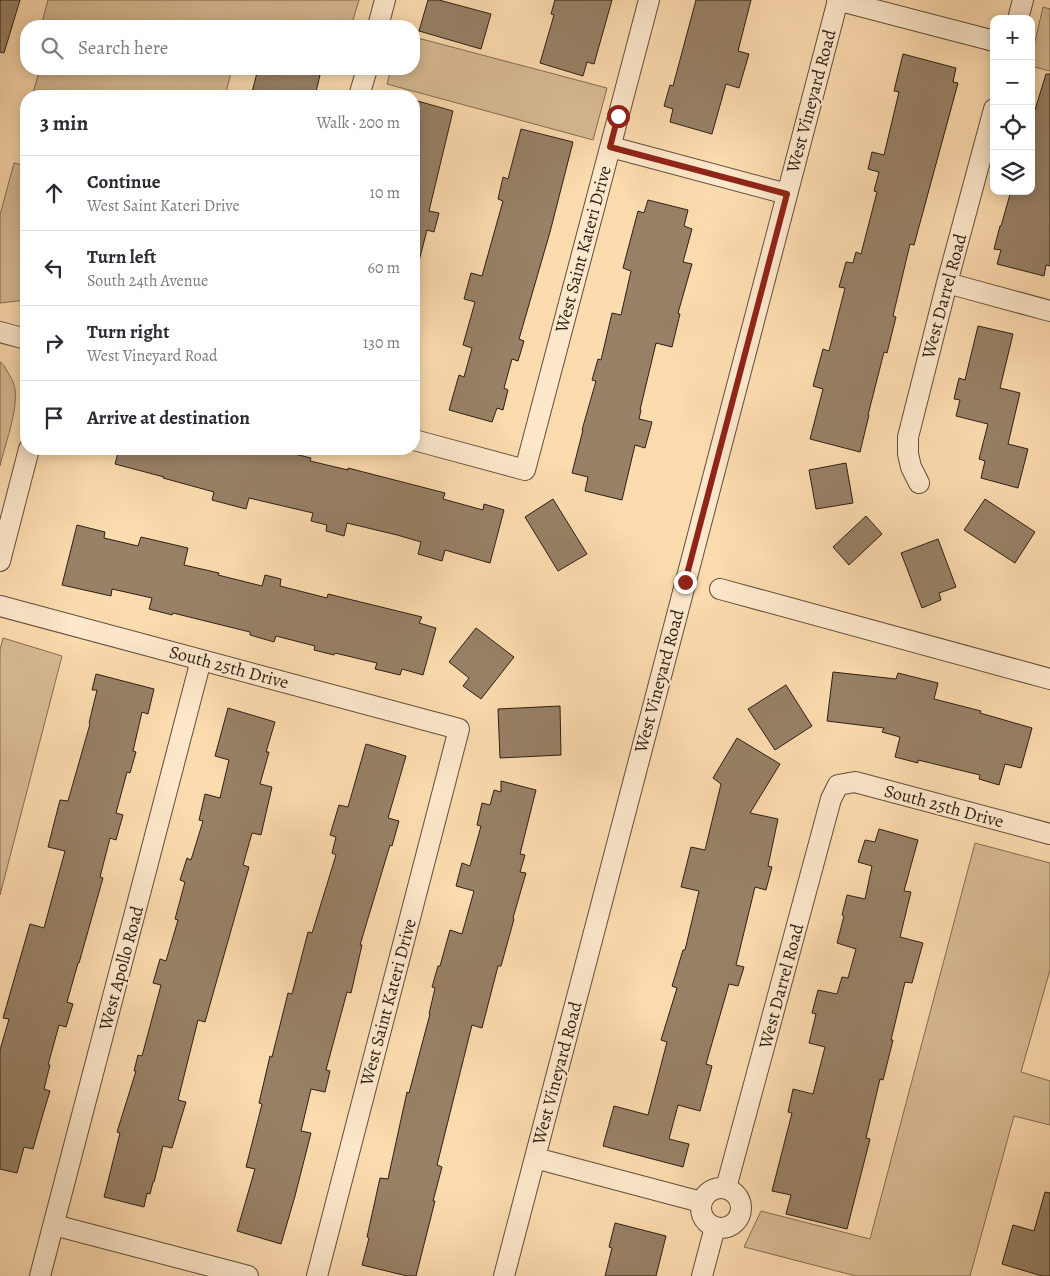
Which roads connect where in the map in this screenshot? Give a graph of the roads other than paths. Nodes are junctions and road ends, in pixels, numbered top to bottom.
1 (385, 0) edge
2 (649, 0) edge
3 (838, 0) edge
4 (1023, 0) edge
5 (1019, 15) edge
6 (380, 20) edge
7 (990, 40) edge
8 (365, 75) edge
9 (361, 90) edge
10 (990, 124) edge
11 (610, 147) junction
12 (787, 194) junction
13 (947, 283) junction
14 (1050, 311) edge
15 (0, 332) edge
16 (20, 337) edge
17 (420, 442) edge
18 (27, 455) edge
19 (919, 483) dead end
20 (0, 561) edge
21 (720, 589) dead end
22 (0, 606) edge
23 (201, 660) junction
24 (1050, 678) edge
25 (459, 728) joint
26 (838, 785) joint
27 (1050, 834) edge
28 (534, 1158) junction
29 (726, 1188) junction
30 (701, 1202) junction
31 (54, 1225) junction
32 (715, 1227) junction
33 (40, 1276) edge
34 (248, 1276) edge
35 (317, 1276) edge
36 (504, 1276) edge
37 (702, 1276) edge

1 - 6 street
2 - 11 street, West Saint Kateri Drive
3 - 7 street
3 - 12 street, West Vineyard Road
4 - 5 street
8 - 9 street
10 - 13 street, West Darrel Road
11 - 12 street
11 - 17 street, West Saint Kateri Drive
12 - 28 street, West Vineyard Road
13 - 14 street
13 - 19 street, West Darrel Road
15 - 16 street
18 - 20 street
21 - 24 street
22 - 23 street, South 25th Drive
23 - 25 street, South 25th Drive
23 - 31 street, West Apollo Road
25 - 35 street, West Saint Kateri Drive
26 - 27 street, South 25th Drive
26 - 29 street, West Darrel Road
28 - 30 street
28 - 36 street, West Vineyard Road
29 - 30 street
29 - 32 street
30 - 32 street
31 - 33 street, West Apollo Road
31 - 34 street
32 - 37 street

